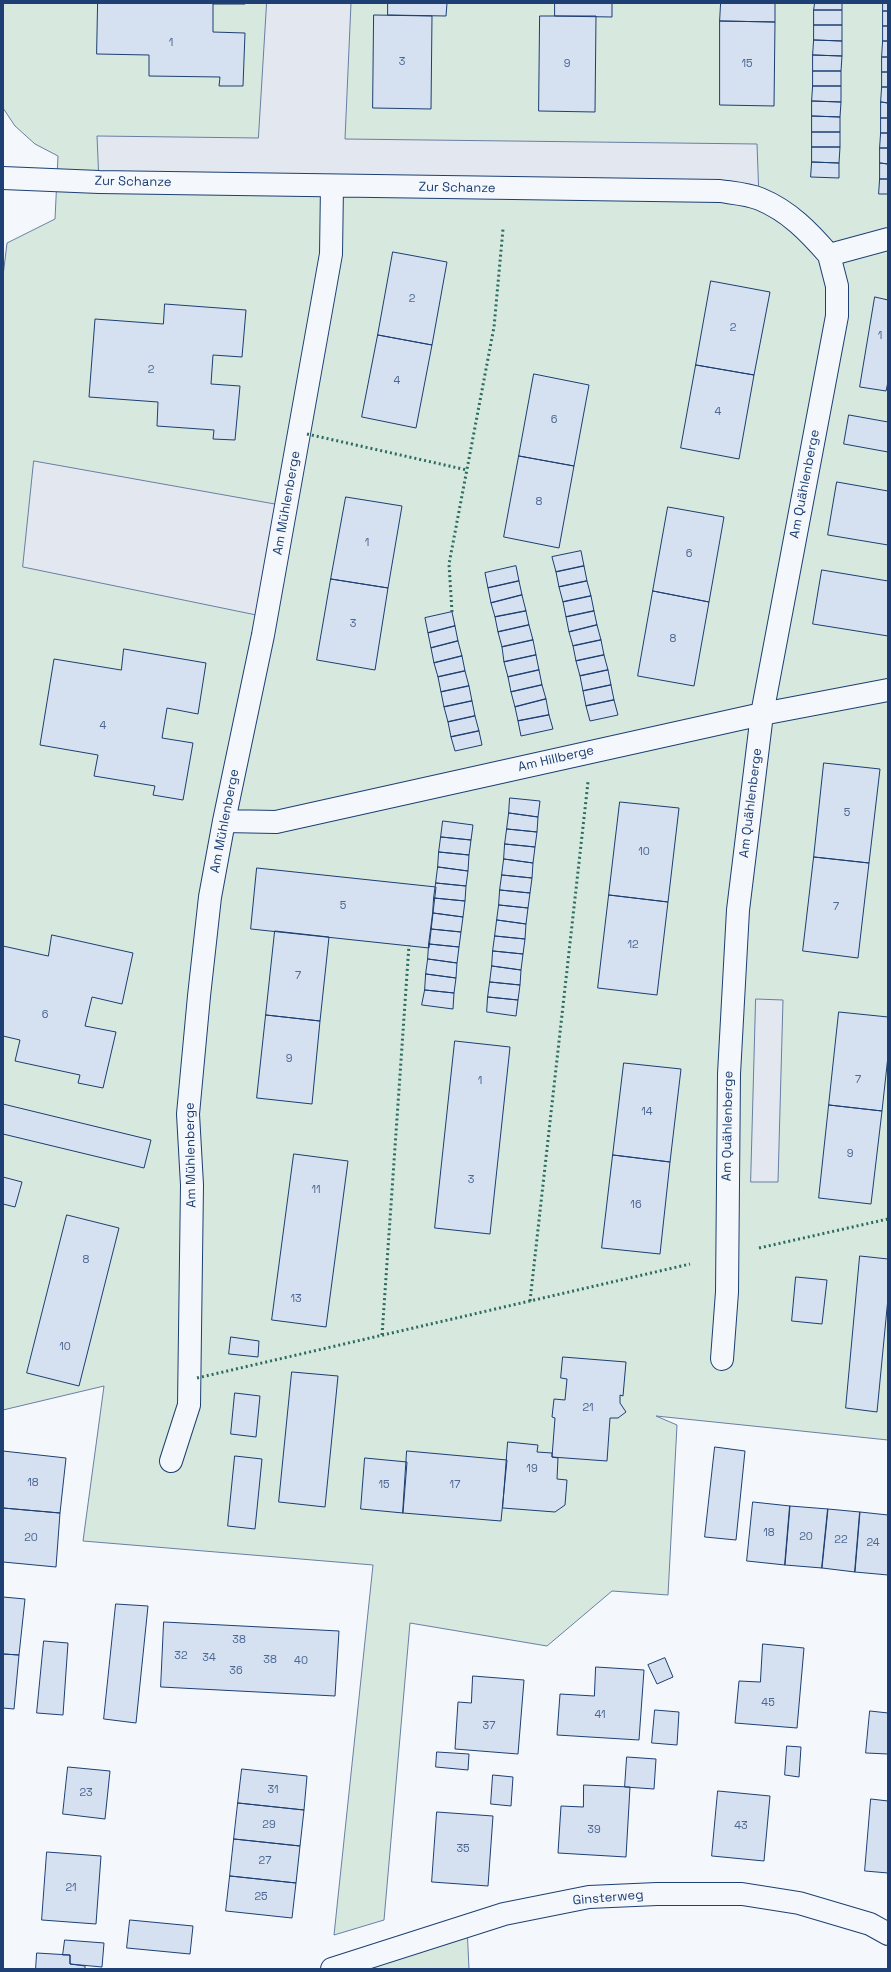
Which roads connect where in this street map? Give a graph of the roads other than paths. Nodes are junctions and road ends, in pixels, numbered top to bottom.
1 (3, 178) edge
2 (332, 186) junction
3 (888, 239) edge
4 (829, 255) junction
5 (888, 690) edge
6 (762, 714) junction
7 (224, 821) junction
8 (722, 1359) dead end
9 (171, 1461) dead end
10 (888, 1934) edge
11 (332, 1969) edge

1 - 2 street, Zur Schanze
2 - 4 street, Zur Schanze
2 - 7 street, Am Mühlenberge
3 - 4 street
4 - 6 street, Am Quählenberge
5 - 6 street, Am Hillberge
6 - 7 street, Am Hillberge
6 - 8 street, Am Quählenberge
7 - 9 street, Am Mühlenberge
10 - 11 street, Ginsterweg

